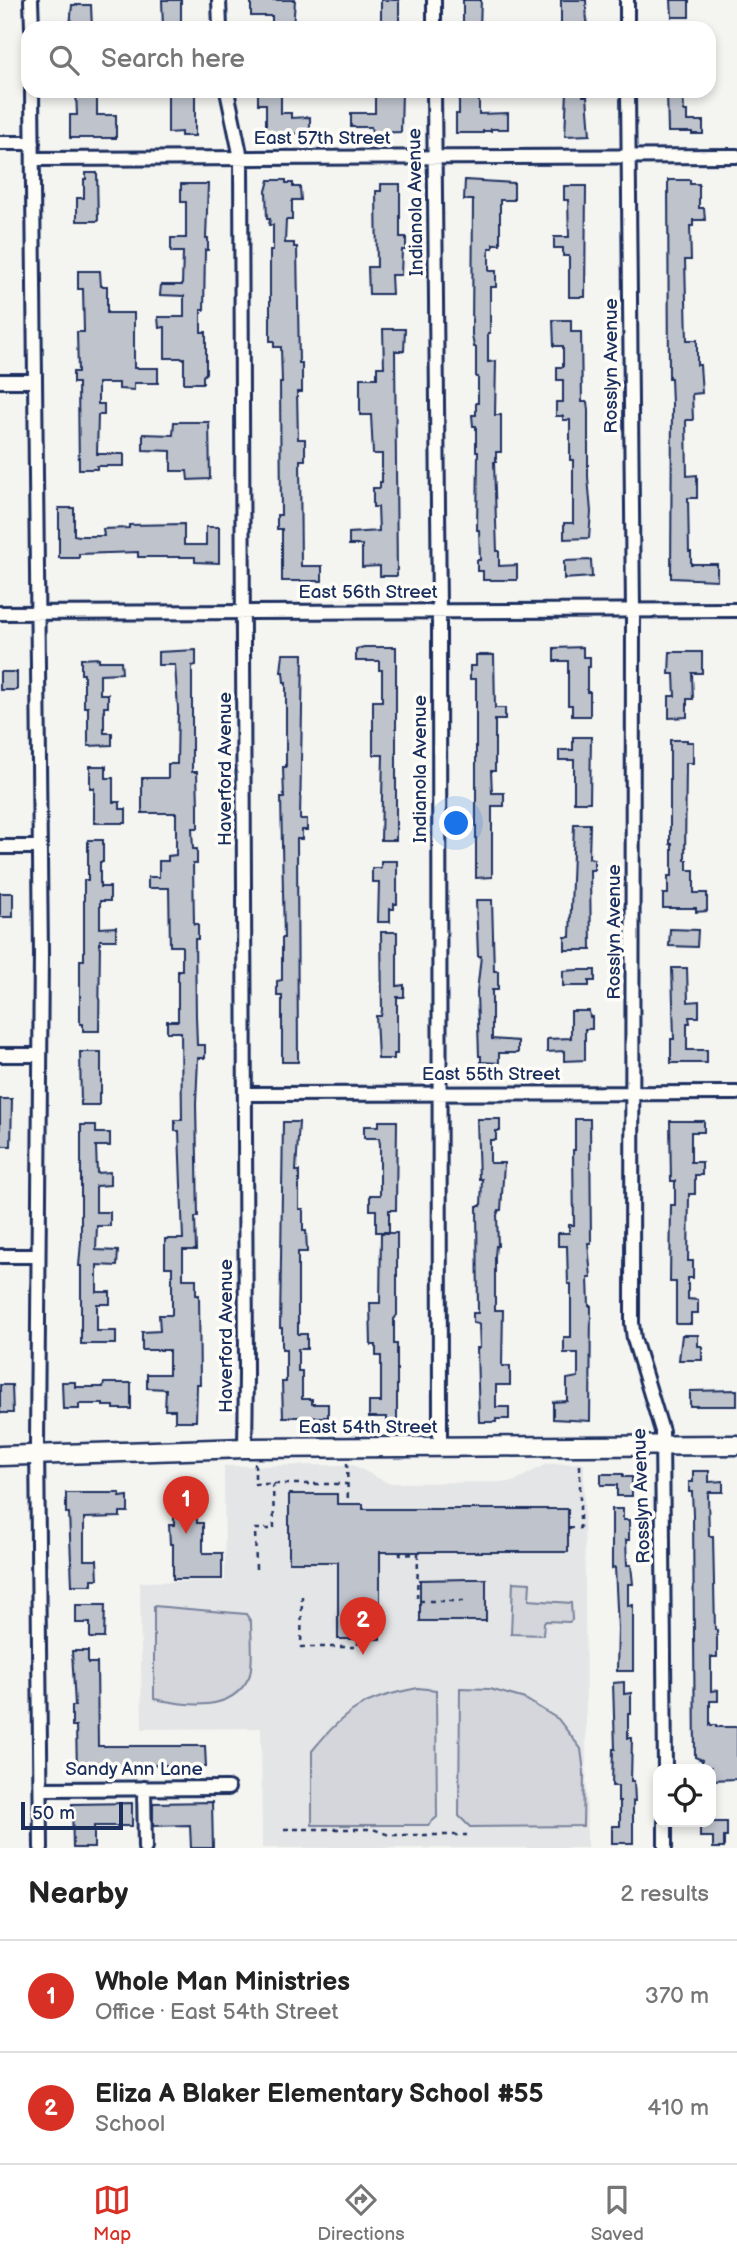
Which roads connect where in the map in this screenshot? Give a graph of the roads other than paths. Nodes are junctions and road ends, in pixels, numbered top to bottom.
1 (31, 0) edge
2 (219, 0) edge
3 (434, 0) edge
4 (627, 0) edge
5 (32, 21) edge
6 (220, 21) edge
7 (434, 21) edge
8 (627, 21) edge
9 (32, 98) edge
10 (228, 98) edge
11 (434, 98) edge
12 (628, 98) edge
13 (33, 143) junction
14 (0, 144) edge
15 (629, 156) junction
16 (737, 156) edge
17 (435, 157) junction
18 (241, 158) junction
19 (33, 159) junction
20 (0, 381) edge
21 (34, 381) junction
22 (737, 610) edge
23 (439, 611) junction
24 (633, 611) junction
25 (244, 612) junction
26 (0, 613) edge
27 (38, 613) junction
28 (0, 846) edge
29 (40, 846) junction
30 (0, 1055) edge
31 (40, 1055) junction
32 (634, 1093) junction
33 (737, 1093) edge
34 (245, 1094) junction
35 (440, 1094) junction
36 (0, 1256) edge
37 (38, 1256) junction
38 (737, 1445) edge
39 (663, 1446) junction
40 (440, 1447) junction
41 (250, 1454) junction
42 (38, 1455) junction
43 (0, 1456) edge
44 (665, 1764) edge
45 (144, 1788) junction
46 (228, 1788) dead end
47 (41, 1789) junction
48 (665, 1827) edge
49 (41, 1848) edge
50 (145, 1848) edge
51 (665, 1848) edge

1 - 5 street
2 - 6 street
3 - 7 street
4 - 8 street
9 - 13 street
10 - 18 street, Haverford Avenue
11 - 17 street, Indianola Avenue
12 - 15 street, Rosslyn Avenue
13 - 14 street
13 - 19 street
15 - 16 street, East 57th Street
15 - 17 street, East 57th Street
15 - 24 street, Rosslyn Avenue
17 - 18 street, East 57th Street
17 - 23 street, Indianola Avenue
18 - 19 street, East 57th Street
18 - 25 street, Haverford Avenue
19 - 21 street
20 - 21 street
21 - 27 street
22 - 24 street, East 56th Street
23 - 24 street, East 56th Street
23 - 25 street, East 56th Street
23 - 35 street, Indianola Avenue
24 - 32 street, Rosslyn Avenue
25 - 27 street, East 56th Street
25 - 34 street, Haverford Avenue
26 - 27 street, East 56th Street
27 - 29 street
28 - 29 street
29 - 31 street
30 - 31 street
31 - 37 street
32 - 33 street, East 55th Street
32 - 35 street, East 55th Street
32 - 39 street, Rosslyn Avenue
34 - 35 street, East 55th Street
34 - 41 street, Haverford Avenue
35 - 40 street, Indianola Avenue
36 - 37 street
37 - 42 street
38 - 39 street, East 54th Street
39 - 40 street, East 54th Street
39 - 44 street, Rosslyn Avenue
40 - 41 street, East 54th Street
41 - 42 street, East 54th Street
42 - 43 street, East 54th Street
42 - 47 street
45 - 46 street, Sandy Ann Lane
45 - 47 street, Sandy Ann Lane
45 - 50 street
47 - 49 street
48 - 51 street

